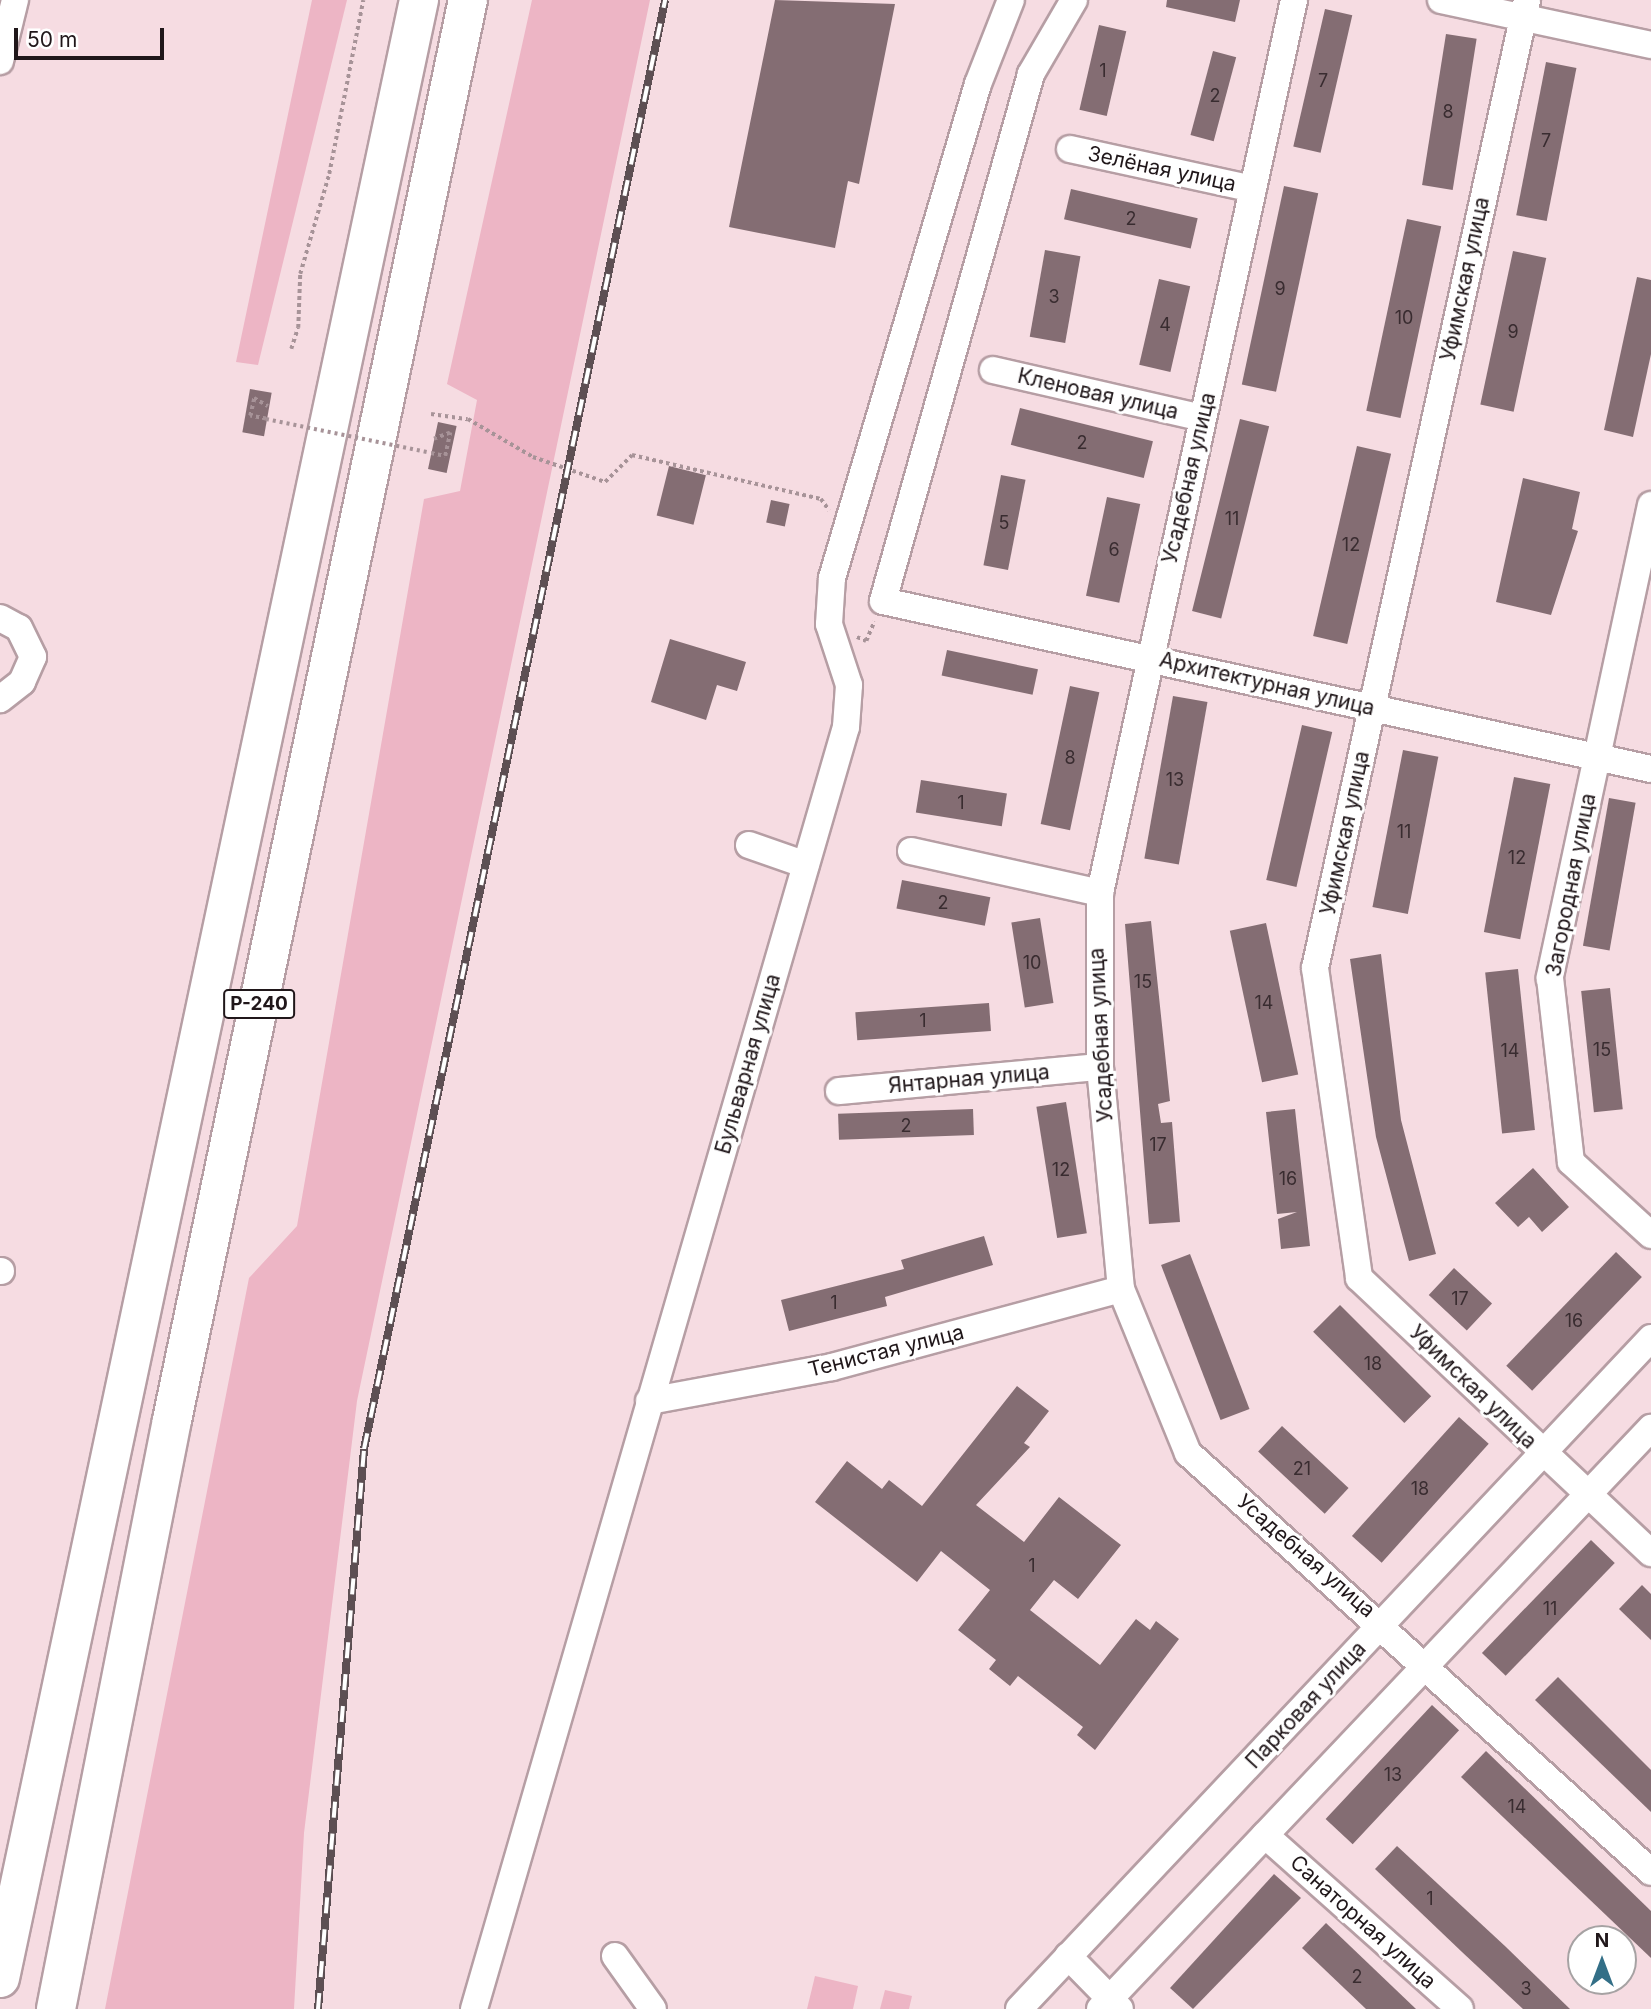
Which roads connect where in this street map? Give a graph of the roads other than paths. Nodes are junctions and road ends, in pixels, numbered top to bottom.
1 (15, 0) edge
2 (419, 0) edge
3 (468, 0) edge
4 (1011, 0) edge
5 (1074, 0) edge
6 (1294, 0) edge
7 (1441, 0) edge
8 (1525, 8) edge
9 (1651, 45) edge
10 (0, 61) edge
11 (1070, 149) dead end
12 (1253, 189) junction
13 (993, 370) dead end
14 (1203, 418) junction
15 (1651, 505) edge
16 (0, 618) edge
17 (1148, 657) junction
18 (0, 699) edge
19 (1371, 708) junction
20 (1596, 756) junction
21 (1651, 769) edge
22 (749, 845) dead end
23 (911, 851) dead end
24 (806, 865) junction
25 (1100, 893) junction
26 (1100, 1067) junction
27 (839, 1091) dead end
28 (1651, 1235) edge
29 (1121, 1289) junction
30 (1651, 1338) edge
31 (649, 1401) junction
32 (1651, 1428) edge
33 (1542, 1453) junction
34 (1590, 1492) junction
35 (1651, 1553) edge
36 (1382, 1624) junction
37 (1427, 1664) junction
38 (1265, 1835) junction
39 (1651, 1872) edge
40 (4, 1938) edge
41 (615, 1956) dead end
42 (1068, 1956) junction
43 (0, 1978) edge
44 (1110, 2006) edge
45 (57, 2009) edge
46 (474, 2009) edge
47 (653, 2009) edge
48 (1018, 2009) edge
49 (1460, 2009) edge

1 - 10 street
2 - 40 highway, Р-240
3 - 45 highway, Р-240
4 - 24 street, Бульварная улица
5 - 17 street, Архитектурная улица
6 - 12 street, Усадебная улица
7 - 8 street
8 - 9 street
8 - 19 street, Уфимская улица
11 - 12 street, Зелёная улица
12 - 14 street, Усадебная улица
13 - 14 street, Кленовая улица
14 - 17 street, Усадебная улица
15 - 20 street, Загородная улица
16 - 18 street
17 - 19 street, Архитектурная улица
17 - 25 street, Усадебная улица
19 - 20 street, Архитектурная улица
19 - 33 street, Уфимская улица
20 - 21 street, Архитектурная улица
20 - 28 street, Загородная улица
22 - 24 street
23 - 25 street
24 - 31 street, Бульварная улица
25 - 26 street, Усадебная улица
26 - 27 street, Янтарная улица
26 - 29 street, Усадебная улица
29 - 31 street, Тенистая улица
29 - 36 street, Усадебная улица
30 - 33 street, Парковая улица
31 - 46 street, Бульварная улица
32 - 34 street
33 - 34 street, Уфимская улица
33 - 36 street, Парковая улица
34 - 35 street, Уфимская улица
34 - 37 street
36 - 37 street, Усадебная улица
36 - 42 street, Парковая улица
37 - 38 street
37 - 39 street, Усадебная улица
38 - 44 street
38 - 49 street, Санаторная улица
40 - 43 highway, Р-240
41 - 47 street
42 - 44 street
42 - 48 street, Парковая улица

